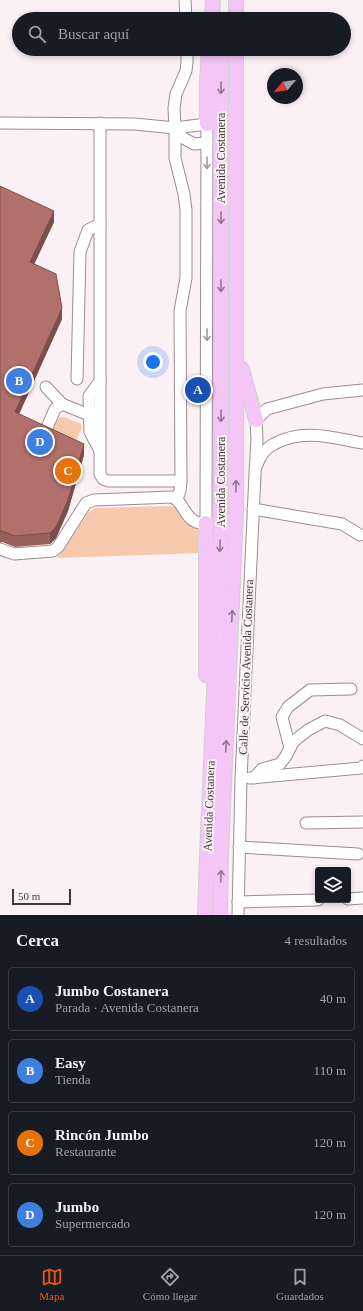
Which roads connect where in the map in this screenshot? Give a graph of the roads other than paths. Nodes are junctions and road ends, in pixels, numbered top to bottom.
1 (185, 0) edge
2 (213, 0) edge
3 (221, 0) edge
4 (236, 0) edge
5 (186, 12) edge
6 (212, 12) edge
7 (221, 12) edge
8 (236, 12) edge
9 (187, 56) edge
10 (209, 56) edge
11 (221, 56) edge
12 (236, 56) edge
13 (0, 123) edge
14 (100, 123) junction
15 (208, 124) junction
16 (175, 128) junction
17 (208, 143) junction
18 (100, 224) junction
19 (237, 341) junction
20 (77, 379) dead end
21 (100, 381) junction
22 (46, 387) dead end
23 (363, 390) edge
24 (62, 404) junction
25 (89, 415) junction
26 (256, 420) junction
27 (46, 430) edge
28 (363, 443) edge
29 (100, 450) junction
30 (255, 474) junction
31 (181, 480) junction
32 (177, 499) junction
33 (253, 509) junction
34 (206, 523) junction
35 (360, 535) dead end
36 (0, 549) edge
37 (351, 690) dead end
38 (363, 740) edge
39 (290, 748) junction
40 (211, 756) junction
41 (363, 766) edge
42 (254, 778) junction
43 (241, 779) junction
44 (363, 822) edge
45 (306, 823) dead end
46 (239, 847) junction
47 (358, 854) dead end
48 (363, 898) edge
49 (351, 899) edge
50 (315, 900) edge
51 (238, 902) junction
52 (205, 915) edge
53 (220, 915) edge
54 (238, 915) edge

1 - 5 street
2 - 6 main road
3 - 7 main road
4 - 8 main road
9 - 16 street
10 - 15 main road
11 -> 40 main road, Avenida Costanera
12 - 19 main road, Avenida Costanera
13 - 14 street
14 - 16 street
14 - 18 street
15 - 16 street
15 - 17 street
16 - 17 street
16 - 31 street
17 -> 34 street
18 - 20 street
18 - 21 street
19 - 26 main road
53 -> 19 main road, Avenida Costanera
21 - 25 street
21 - 29 street
22 - 24 street
23 - 26 street
24 - 25 street
24 - 27 street
25 - 29 street
26 - 30 street, Calle de Servicio Avenida Costanera
28 - 30 street
29 - 31 street
30 - 33 street, Calle de Servicio Avenida Costanera
31 - 32 street
32 - 34 street
32 - 36 street
33 - 35 street
33 - 43 street, Calle de Servicio Avenida Costanera
34 - 40 main road
37 - 39 street
38 - 39 street
39 - 42 street
40 - 52 main road, Avenida Costanera
41 - 42 street
42 - 43 street
43 - 46 street, Calle de Servicio Avenida Costanera
44 - 45 street
46 - 47 street
46 - 51 street, Calle de Servicio Avenida Costanera
48 - 49 street
50 - 51 street
51 - 54 street, Calle de Servicio Avenida Costanera

